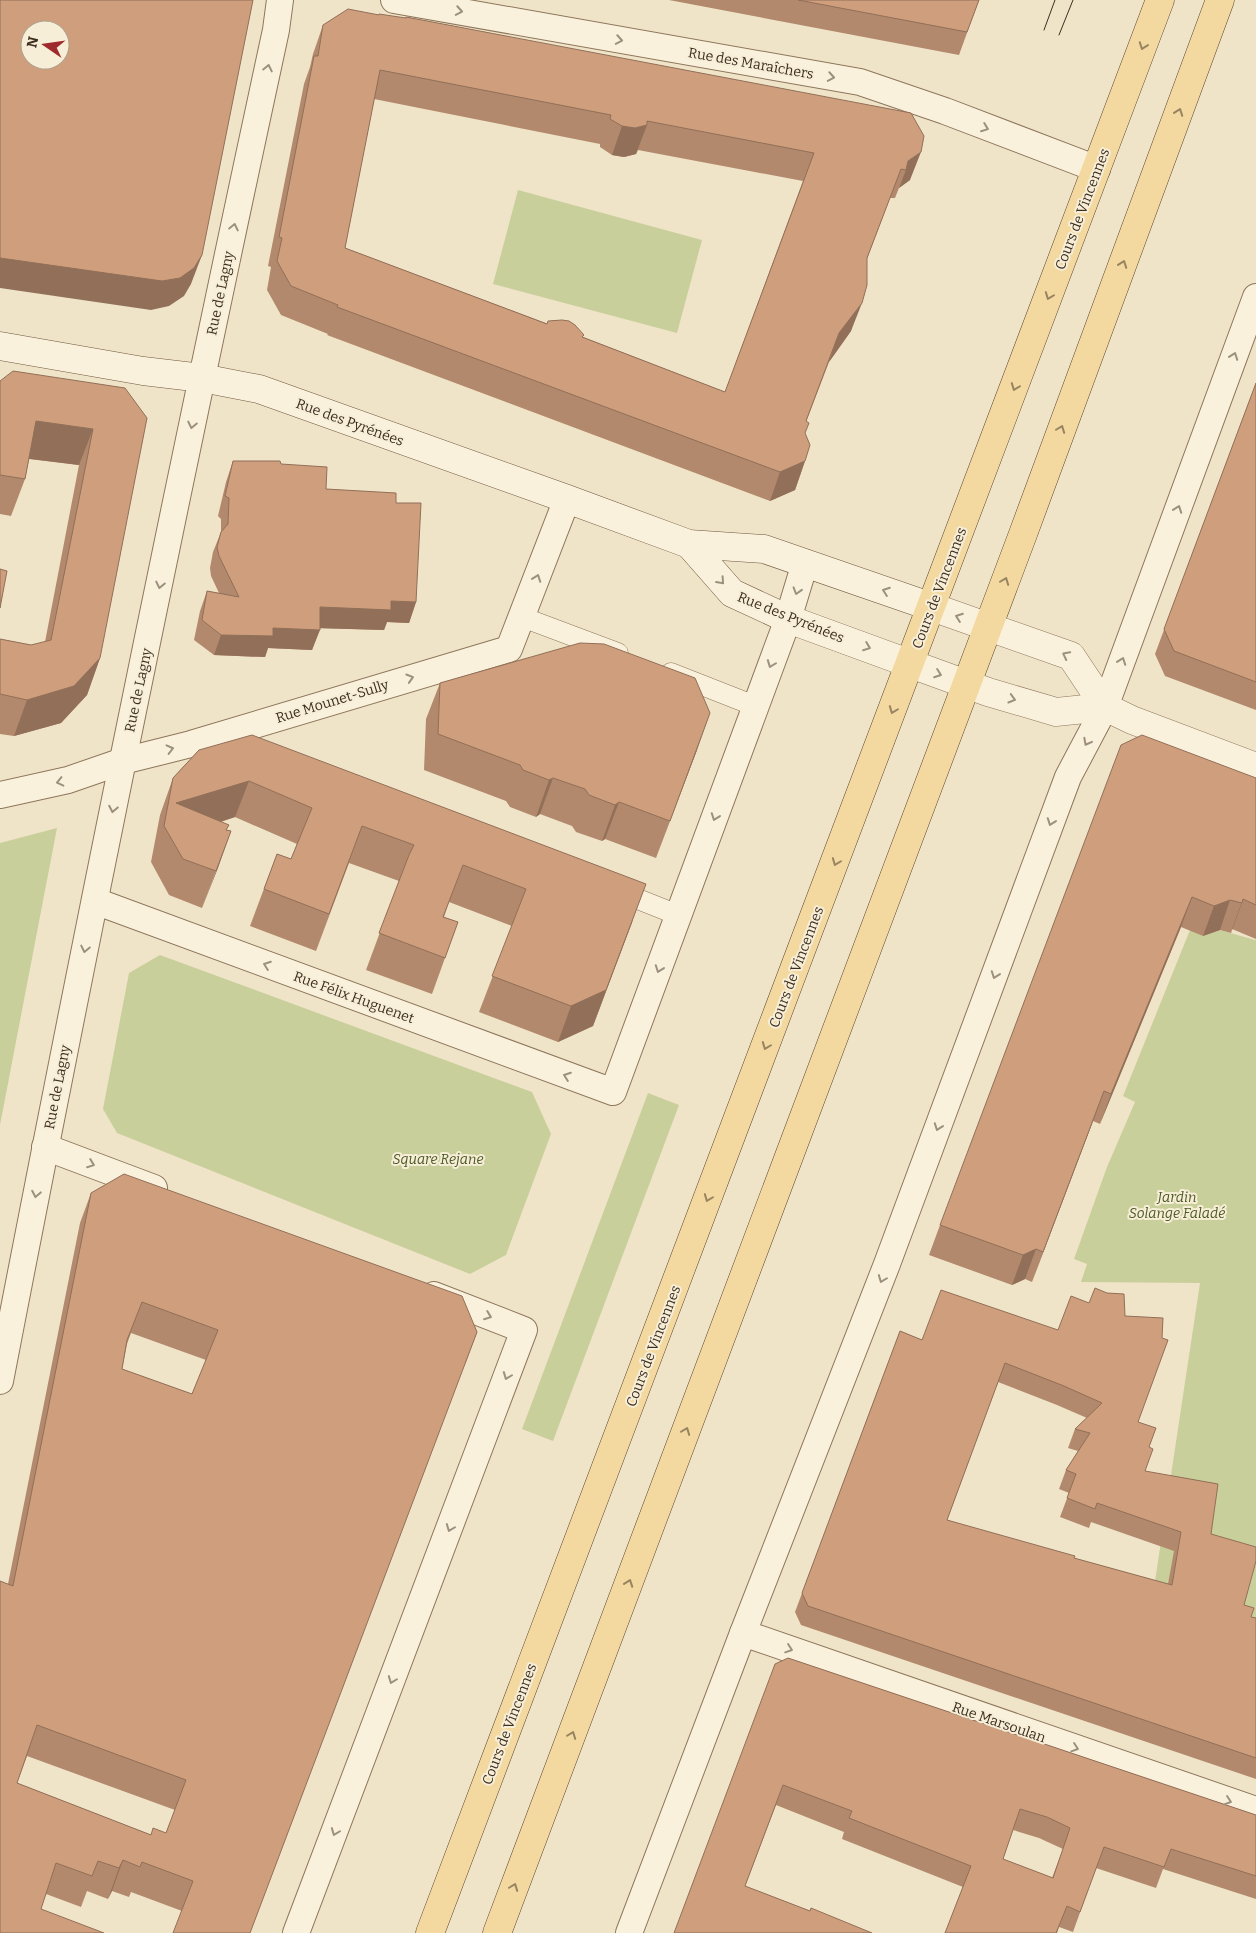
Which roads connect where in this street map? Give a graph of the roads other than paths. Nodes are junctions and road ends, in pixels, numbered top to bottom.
1 (280, 0) edge
2 (394, 0) edge
3 (1160, 0) edge
4 (1220, 0) edge
5 (1097, 169) junction
6 (1256, 296) edge
7 (0, 346) edge
8 (202, 378) junction
9 (567, 499) junction
10 (689, 544) junction
11 (805, 563) junction
12 (932, 607) junction
13 (522, 617) junction
14 (788, 618) junction
15 (987, 626) junction
16 (910, 664) junction
17 (966, 684) junction
18 (755, 706) junction
19 (1105, 707) junction
20 (123, 761) junction
21 (1256, 767) edge
22 (0, 795) edge
23 (594, 882) edge
24 (95, 901) junction
25 (678, 915) junction
26 (45, 1147) junction
27 (180, 1198) edge
28 (410, 1286) edge
29 (0, 1381) edge
30 (742, 1634) junction
31 (1256, 1810) edge
32 (296, 1933) edge
33 (430, 1933) edge
34 (497, 1933) edge
35 (629, 1933) edge

8 -> 1 street, Rue de Lagny
2 -> 5 street, Rue des Maraîchers
3 -> 5 main road, Cours de Vincennes
15 -> 4 main road
5 -> 12 main road, Cours de Vincennes
19 -> 6 street
7 - 8 main road, Rue des Pyrénées
8 - 9 main road, Rue des Pyrénées
8 -> 20 street, Rue de Lagny
9 - 10 main road, Rue des Pyrénées
13 -> 9 street, Rue Mounet-Sully
10 - 11 main road, Rue des Pyrénées
10 -> 14 main road, Rue des Pyrénées
12 -> 11 main road, Rue des Pyrénées
11 -> 14 street
15 -> 12 main road, Rue des Pyrénées
12 - 16 main road, Cours de Vincennes
13 - 18 street
20 -> 13 street, Rue Mounet-Sully
14 -> 16 main road, Rue des Pyrénées
14 -> 18 street
15 - 17 main road
19 -> 15 main road, Rue des Pyrénées
16 -> 17 main road, Rue des Pyrénées
16 -> 33 main road, Cours de Vincennes
17 -> 19 main road, Rue des Pyrénées
34 -> 17 main road
18 -> 25 street
19 - 21 main road
19 -> 30 street
20 -> 22 street, Rue Mounet-Sully
20 -> 24 street, Rue de Lagny
23 - 25 street
25 -> 24 street, Rue Félix Huguenet
24 -> 26 street, Rue de Lagny
26 -> 27 street
26 -> 29 street, Rue de Lagny
28 -> 32 street
30 -> 31 street, Rue Marsoulan
30 - 35 street

